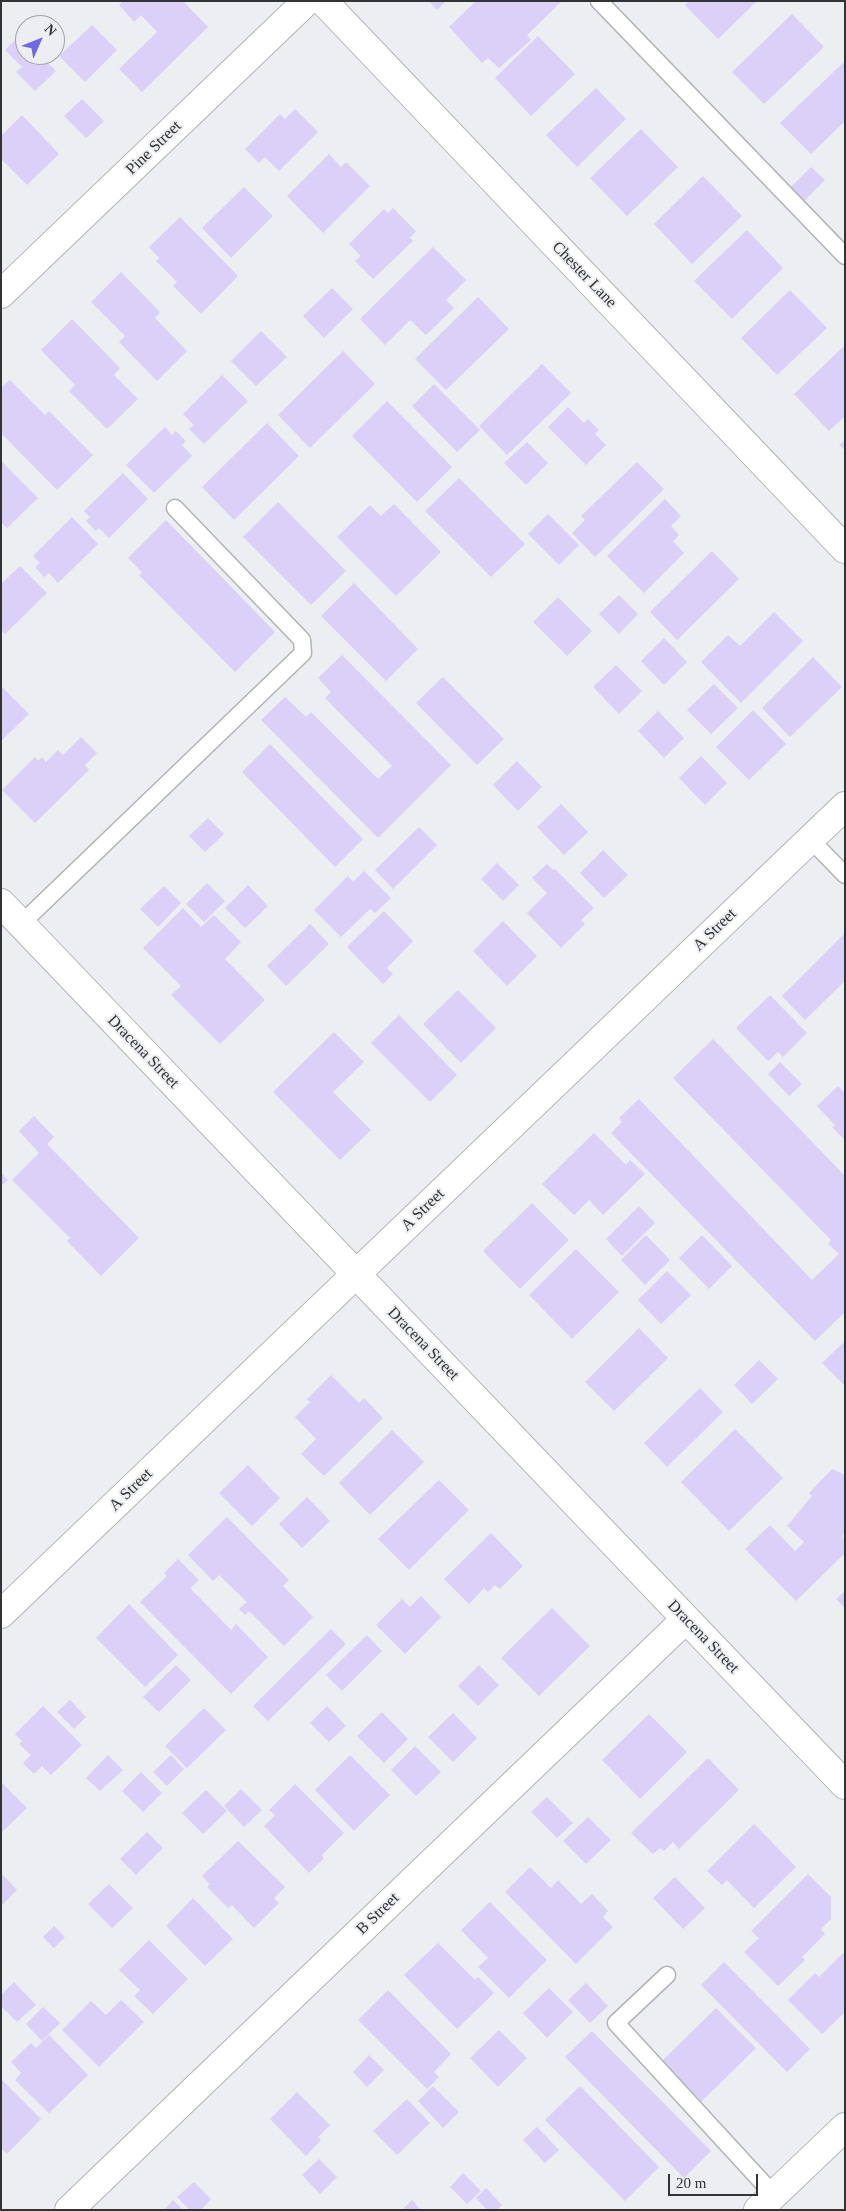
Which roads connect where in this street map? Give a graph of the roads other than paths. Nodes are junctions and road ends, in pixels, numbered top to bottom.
1 (307, 1) edge
2 (323, 1) edge
3 (599, 1) edge
4 (845, 256) edge
5 (2, 290) edge
6 (175, 508) dead end
7 (845, 549) edge
8 (845, 806) edge
9 (810, 839) junction
10 (845, 875) edge
11 (1, 903) edge
12 (21, 924) junction
13 (356, 1274) junction
14 (1, 1614) edge
15 (686, 1619) junction
16 (845, 1785) edge
17 (667, 1975) dead end
18 (845, 2127) edge
19 (766, 2202) edge
20 (69, 2210) edge

1 - 5 street, Pine Street
2 - 7 street, Chester Lane
3 - 4 lane
6 - 12 lane
8 - 9 street, A Street
9 - 10 lane
9 - 13 street, A Street
11 - 12 street, Dracena Street
12 - 13 street, Dracena Street
13 - 14 street, A Street
13 - 15 street, Dracena Street
15 - 16 street, Dracena Street
15 - 20 street, B Street
17 - 19 lane
18 - 19 street

